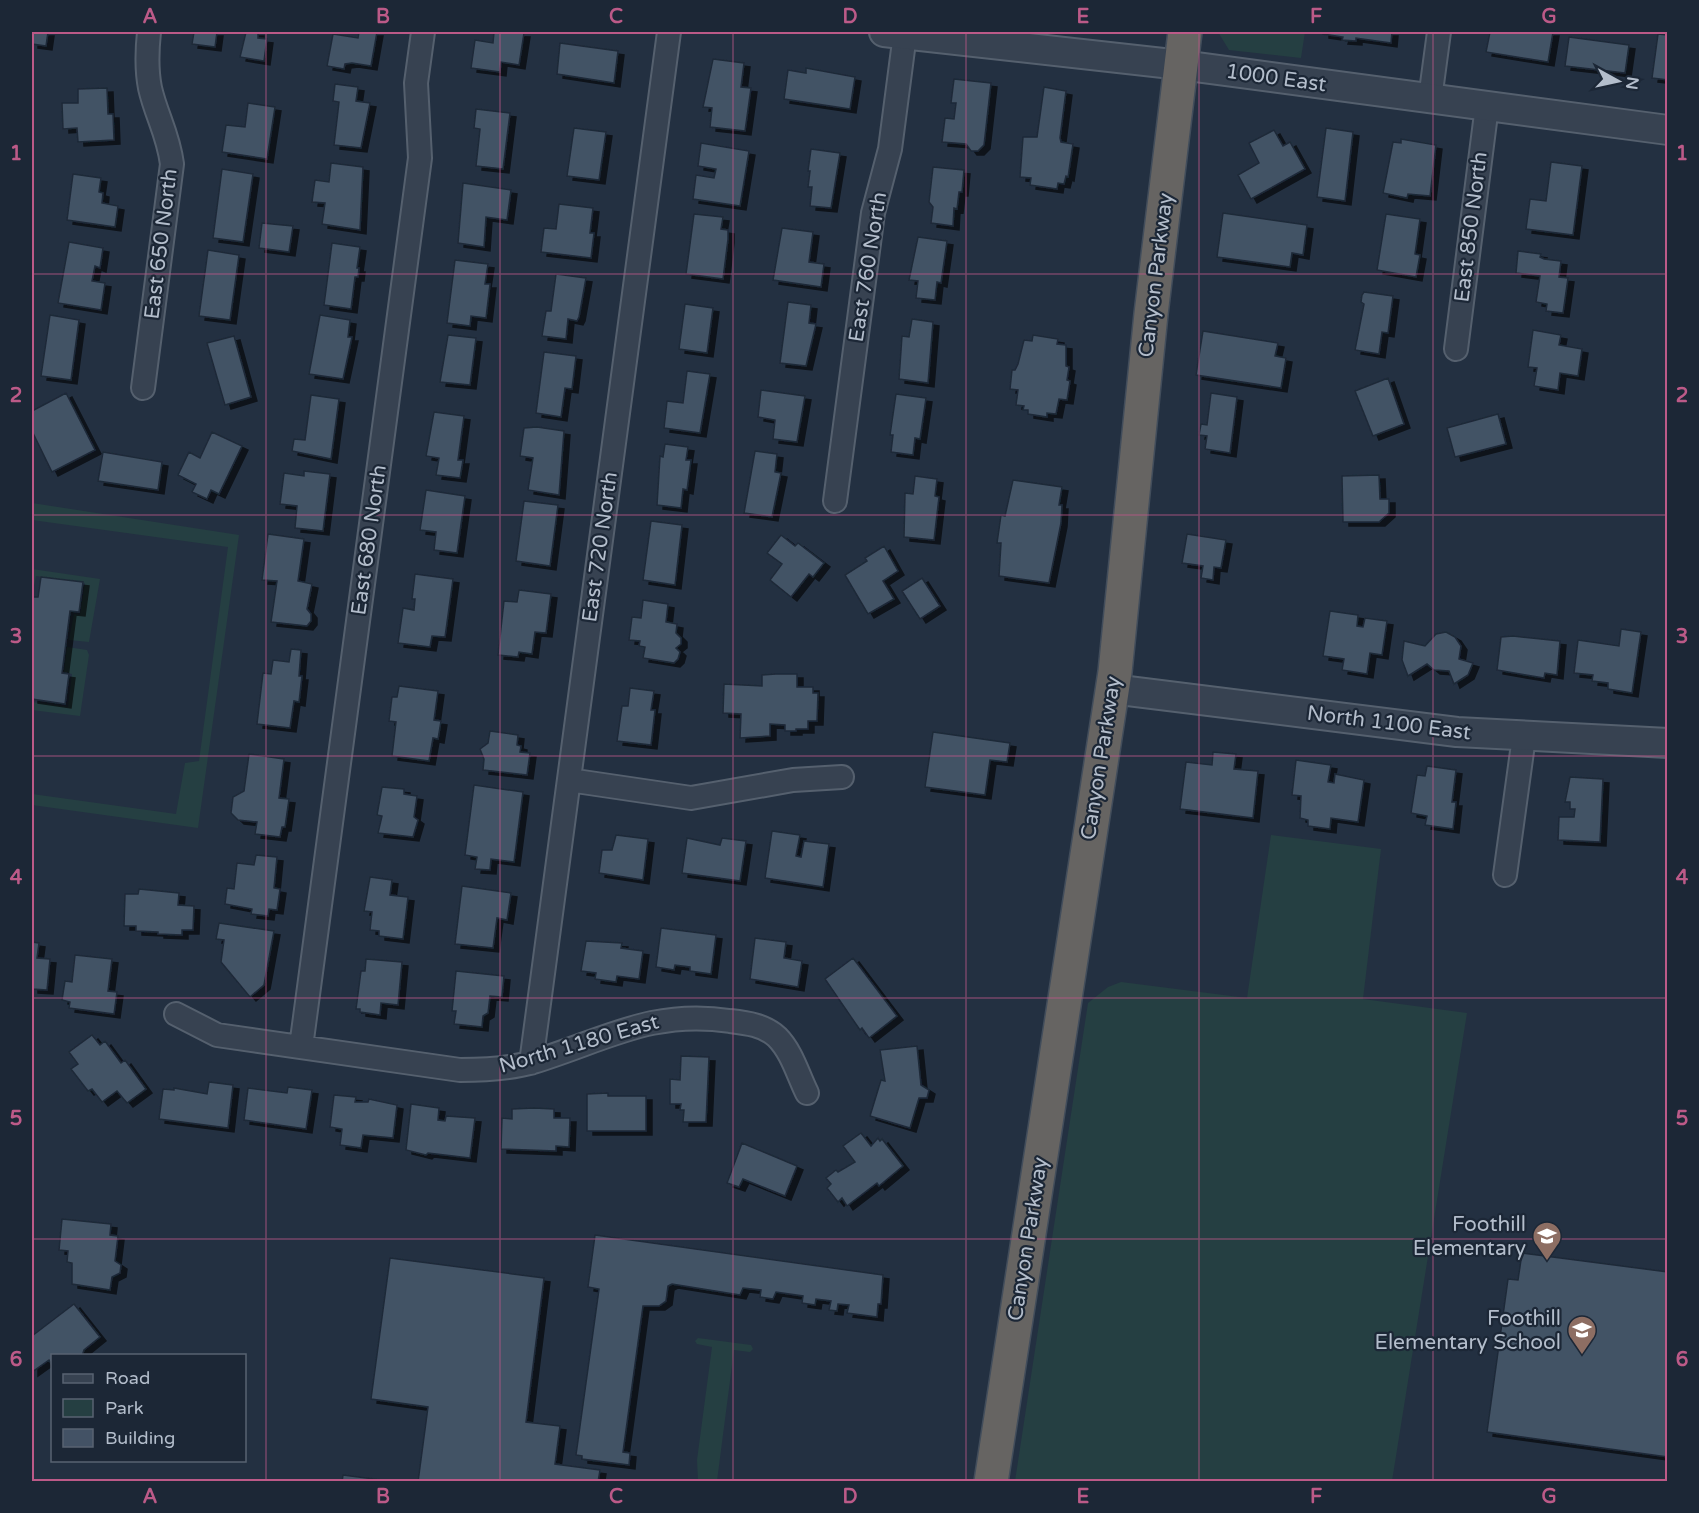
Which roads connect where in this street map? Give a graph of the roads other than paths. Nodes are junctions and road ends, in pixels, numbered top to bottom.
1 (149, 32) edge
2 (423, 32) edge
3 (669, 32) edge
4 (1185, 32) edge
5 (1439, 32) edge
6 (894, 33) edge
7 (1181, 65) junction
8 (1430, 99) junction
9 (1487, 106) junction
10 (1668, 130) edge
11 (1456, 349) dead end
12 (143, 388) dead end
13 (835, 501) dead end
14 (1112, 689) junction
15 (1524, 736) junction
16 (1668, 743) edge
17 (842, 777) dead end
18 (568, 780) junction
19 (1504, 875) dead end
20 (176, 1014) dead end
21 (302, 1047) junction
22 (531, 1063) junction
23 (807, 1093) dead end
24 (991, 1482) edge

1 - 12 street, East 650 North
2 - 21 street, East 680 North
3 - 18 street, East 720 North
4 - 7 highway, Canyon Parkway
5 - 8 street
6 - 7 street, 1000 East
6 - 13 street, East 760 North
7 - 8 street, 1000 East
7 - 14 highway, Canyon Parkway
8 - 9 street, 1000 East
9 - 10 street, 1000 East
9 - 11 street, East 850 North
14 - 15 street, North 1100 East
14 - 24 highway, Canyon Parkway
15 - 16 street, North 1100 East
15 - 19 street
17 - 18 street
18 - 22 street, East 720 North
20 - 21 street, North 1180 East
21 - 22 street, North 1180 East
22 - 23 street, North 1180 East

